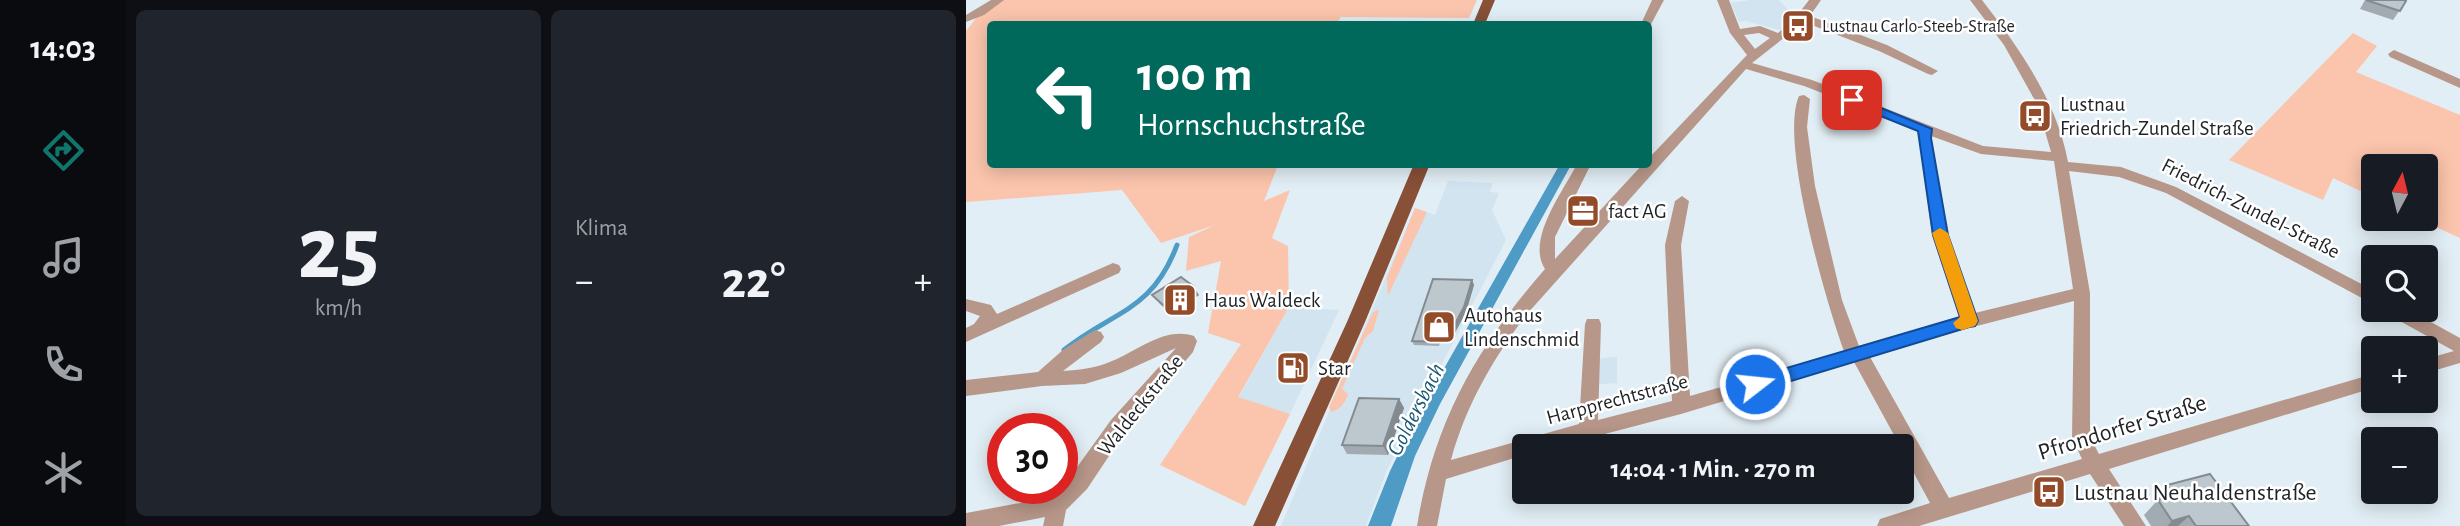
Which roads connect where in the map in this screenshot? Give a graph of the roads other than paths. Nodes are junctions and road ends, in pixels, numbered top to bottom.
1 (998, 0) edge
2 (1489, 0) edge
3 (1657, 0) edge
4 (1723, 0) edge
5 (1815, 0) edge
6 (1976, 0) edge
7 (1802, 17) junction
8 (966, 19) edge
9 (1480, 21) edge
10 (1647, 21) edge
11 (1736, 33) junction
12 (1778, 37) junction
13 (2393, 54) dead end
14 (1748, 60) junction
15 (1932, 71) dead end
16 (2460, 84) edge
17 (1804, 99) dead end
18 (1927, 130) junction
19 (2061, 161) junction
20 (1652, 164) edge
21 (1420, 168) edge
22 (1582, 168) edge
23 (1648, 168) edge
24 (1682, 201) dead end
25 (1113, 269) dead end
26 (1554, 270) junction
27 (2361, 292) edge
28 (2082, 293) junction
29 (966, 305) edge
30 (1969, 321) junction
31 (2417, 322) edge
32 (1593, 324) dead end
33 (972, 332) edge
34 (1095, 337) dead end
35 (2460, 346) edge
36 (1857, 355) junction
37 (2460, 356) edge
38 (2438, 362) edge
39 (1042, 379) junction
40 (2361, 385) edge
41 (966, 388) edge
42 (1681, 406) junction
43 (1588, 429) junction
44 (1571, 434) edge
45 (1512, 451) edge
46 (2094, 463) junction
47 (1439, 472) junction
48 (1057, 505) junction
49 (1944, 509) junction
50 (966, 523) edge
51 (1053, 526) edge
52 (1264, 526) edge
53 (1427, 526) edge
54 (1887, 526) edge
55 (2136, 526) edge

1 - 8 street
2 - 9 main road
3 - 10 street
4 - 11 street
5 - 7 street
6 - 19 street
7 - 12 street
7 - 15 street
11 - 12 street
11 - 14 street
12 - 14 street
13 - 16 street
14 - 18 street, Friedrich-Zundel-Straße
14 - 20 street
17 - 36 street
18 - 19 street, Friedrich-Zundel-Straße
18 - 30 street
19 - 27 street, Friedrich-Zundel-Straße
19 - 28 street
21 - 52 main road
22 - 26 street
23 - 26 street
24 - 42 street
25 - 33 street
26 - 47 street
28 - 30 street, Harpprechtstraße
28 - 46 street
29 - 33 street
30 - 36 street, Harpprechtstraße
31 - 35 street
32 - 43 street
34 - 39 street
36 - 42 street, Harpprechtstraße
36 - 49 street
37 - 38 street
39 - 41 street, Waldeckstraße
39 - 48 street, Waldeckstraße
40 - 46 street, Pfrondorfer Straße
42 - 43 street, Harpprechtstraße
43 - 44 street, Harpprechtstraße
45 - 47 street, Harpprechtstraße
46 - 49 street, Pfrondorfer Straße
46 - 55 street
47 - 53 street
48 - 50 street
48 - 51 street
49 - 54 street, Pfrondorfer Straße

